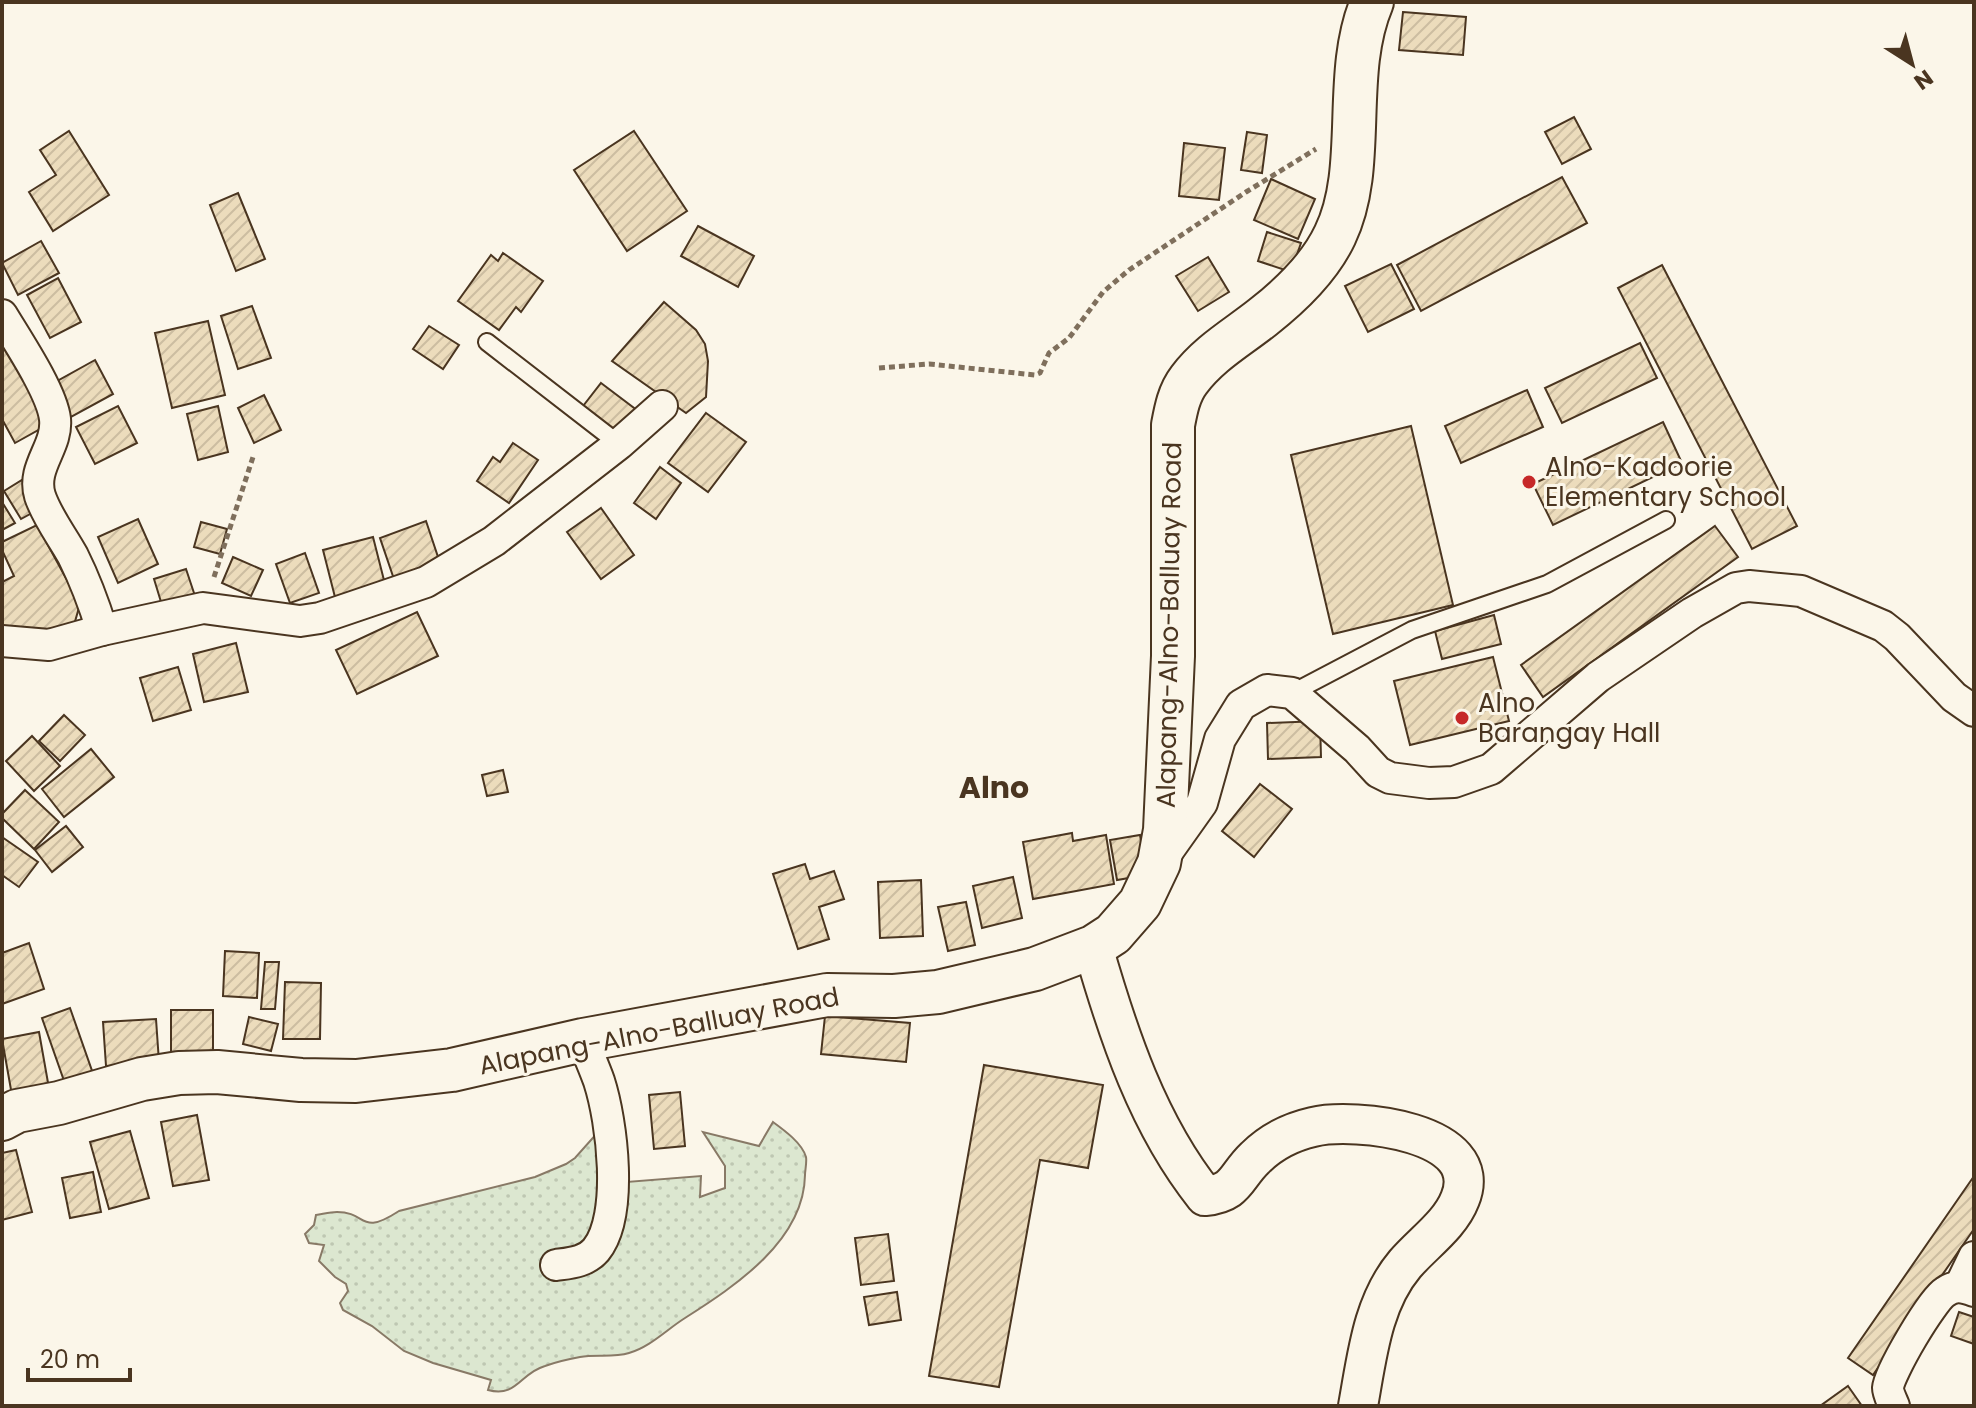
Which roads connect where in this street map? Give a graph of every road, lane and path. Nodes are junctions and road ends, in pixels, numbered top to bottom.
1 (1368, 7) edge
2 (1352, 129) junction
3 (2, 315) edge
4 (487, 342) dead end
5 (879, 368) dead end
6 (662, 406) dead end
7 (619, 444) junction
8 (253, 457) dead end
9 (1666, 520) dead end
10 (203, 608) junction
11 (102, 630) junction
12 (2, 641) edge
13 (1292, 693) junction
14 (1974, 711) edge
15 (1159, 863) junction
16 (1093, 947) junction
17 (583, 1040) junction
18 (2, 1119) edge
19 (1974, 1257) edge
20 (556, 1265) dead end
21 (1967, 1288) edge
22 (1358, 1406) edge
23 (1894, 1406) edge

1 - 2 main road, Alapang-Alno-Balluay Road
2 - 5 path
2 - 15 main road, Alapang-Alno-Balluay Road
3 - 11 street
4 - 7 lane
6 - 7 street
7 - 10 street
8 - 10 path
9 - 13 lane
10 - 11 street
11 - 12 street
13 - 14 street
13 - 15 street
15 - 16 main road, Alapang-Alno-Balluay Road
16 - 17 main road, Alapang-Alno-Balluay Road
16 - 22 street
17 - 18 main road, Alapang-Alno-Balluay Road
17 - 20 street
19 - 21 street
21 - 23 street

